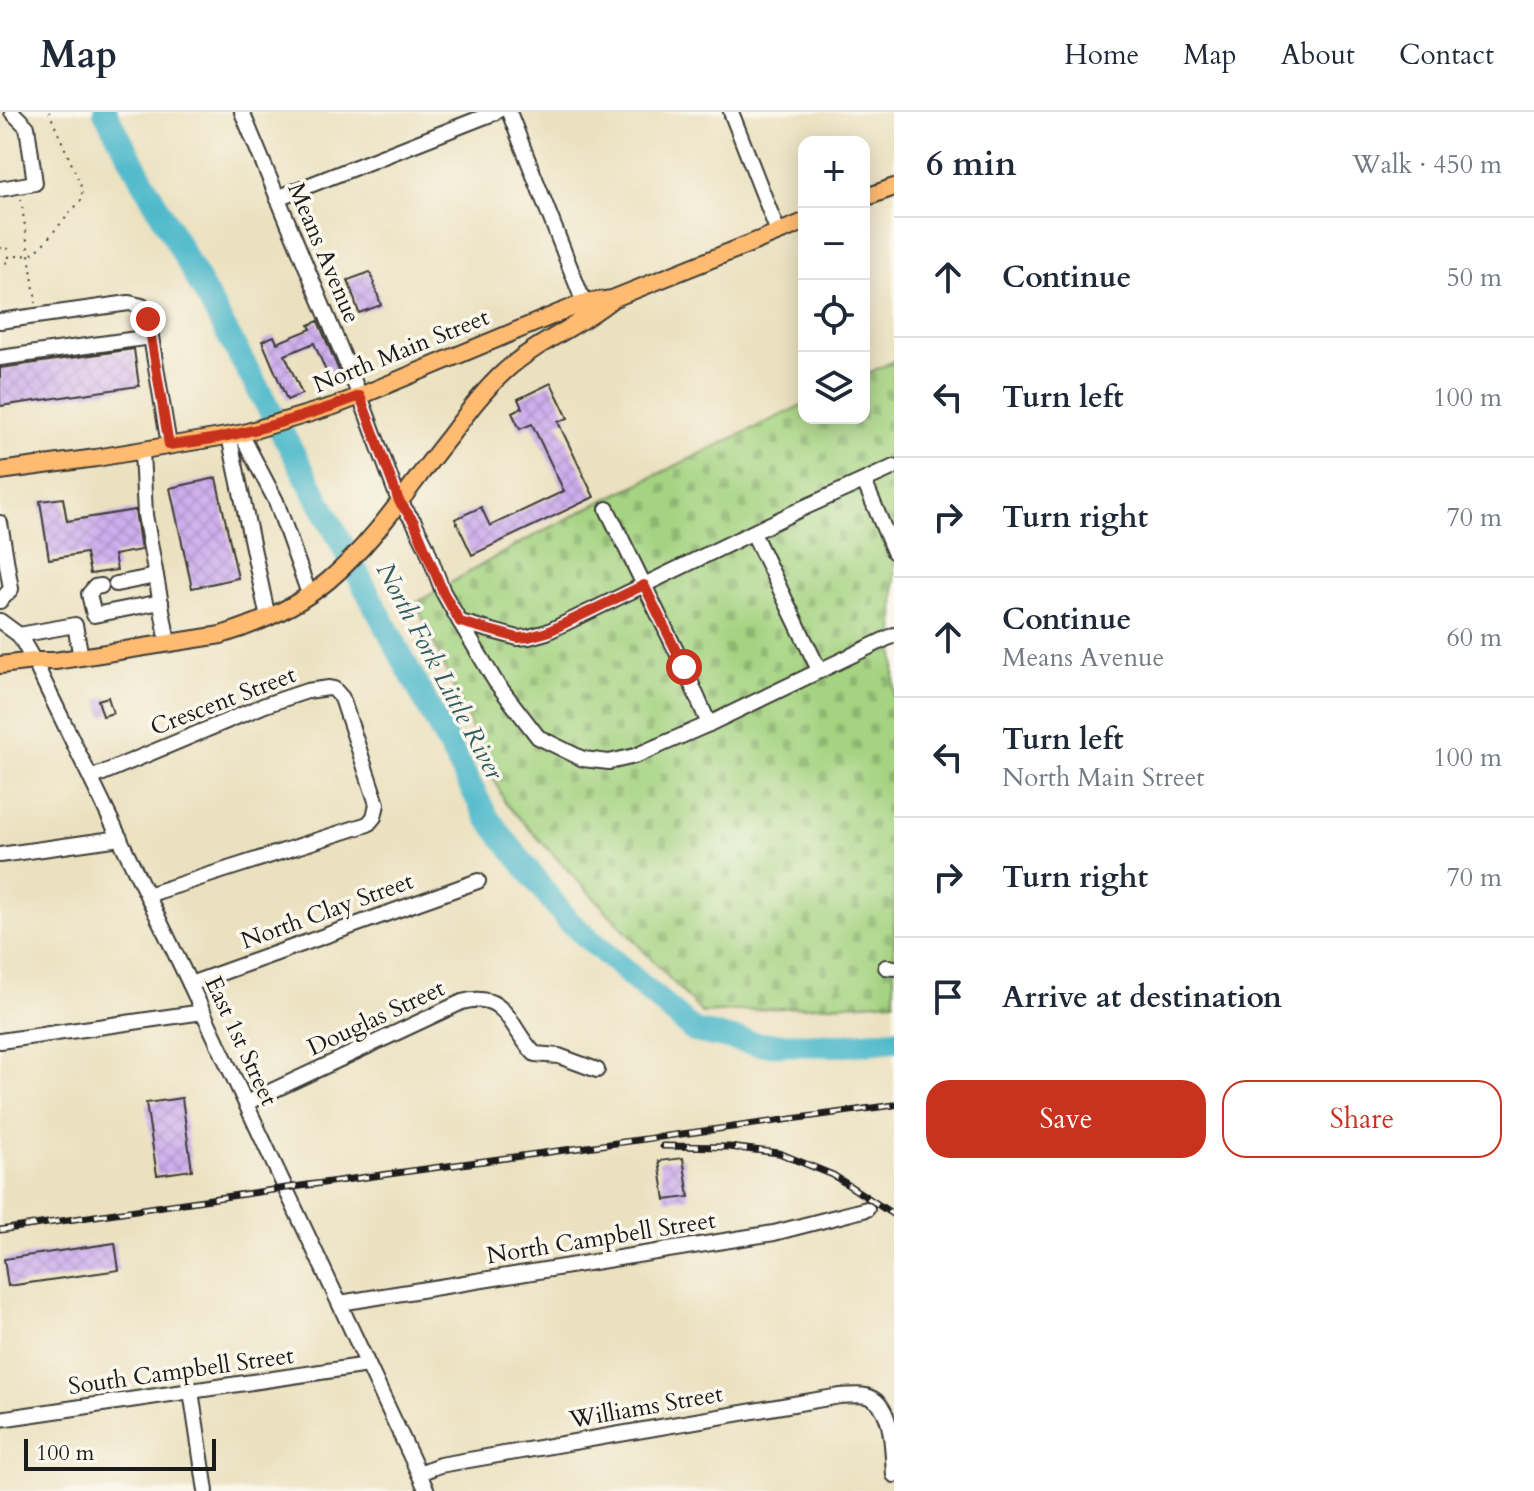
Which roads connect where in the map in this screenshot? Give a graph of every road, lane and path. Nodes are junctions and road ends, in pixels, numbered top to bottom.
1 (12, 112) edge
2 (49, 112) edge
3 (242, 112) edge
4 (496, 112) edge
5 (509, 112) edge
6 (731, 112) edge
7 (19, 186) junction
8 (894, 187) edge
9 (0, 189) edge
10 (870, 196) edge
11 (277, 198) junction
12 (798, 224) edge
13 (778, 232) junction
14 (0, 248) edge
15 (29, 255) junction
16 (8, 257) junction
17 (0, 264) edge
18 (612, 299) junction
19 (584, 303) junction
20 (38, 315) junction
21 (0, 321) edge
22 (151, 337) junction
23 (0, 358) edge
24 (360, 396) junction
25 (238, 434) junction
26 (169, 445) junction
27 (142, 451) junction
28 (894, 467) edge
29 (0, 471) edge
30 (864, 481) junction
31 (399, 501) junction
32 (607, 509) dead end
33 (0, 523) edge
34 (753, 533) junction
35 (894, 552) edge
36 (156, 576) junction
37 (116, 584) dead end
38 (644, 585) junction
39 (101, 586) dead end
40 (309, 594) junction
41 (0, 601) edge
42 (161, 602) junction
43 (268, 618) junction
44 (0, 621) edge
45 (460, 622) junction
46 (19, 635) junction
47 (894, 635) edge
48 (168, 643) junction
49 (81, 657) junction
50 (34, 661) junction
51 (0, 665) edge
52 (819, 670) junction
53 (709, 724) junction
54 (91, 778) junction
55 (120, 838) junction
56 (0, 855) edge
57 (478, 881) dead end
58 (147, 895) junction
59 (190, 984) junction
60 (203, 1012) junction
61 (0, 1041) edge
62 (597, 1070) dead end
63 (246, 1103) junction
64 (867, 1209) dead end
65 (340, 1303) junction
66 (368, 1365) junction
67 (191, 1391) junction
68 (0, 1419) edge
69 (419, 1473) junction
70 (894, 1475) edge
71 (206, 1491) edge
72 (427, 1491) edge

1 - 7 street
2 - 15 path
3 - 11 street, Means Avenue
4 - 11 street
5 - 19 street
6 - 13 street
7 - 9 street
7 - 15 path
8 - 10 main road
11 - 24 street, Means Avenue
12 - 13 main road, North Main Street
13 - 18 main road, North Main Street
14 - 16 path
15 - 16 path
15 - 20 path
16 - 17 path
18 - 19 main road, North Main Street
18 - 31 main road
19 - 24 main road, North Main Street
20 - 21 street
20 - 22 street
22 - 23 street
22 - 26 street
24 - 25 main road, North Main Street
24 - 31 street, Means Avenue
25 - 26 main road, North Main Street
25 - 40 street
25 - 43 street
26 - 27 main road, North Main Street
27 - 29 main road, North Main Street
27 - 36 street
28 - 30 street
30 - 34 street
30 - 35 street
31 - 40 main road
31 - 45 street, Means Avenue
32 - 38 street
33 - 41 street
34 - 38 street
34 - 52 street
36 - 37 street
36 - 42 street
38 - 45 street
38 - 53 street
39 - 42 street
40 - 43 main road
42 - 48 street
43 - 48 main road
44 - 46 street, East 1st Street
45 - 53 street, Means Avenue
46 - 49 street
46 - 50 street, East 1st Street
47 - 52 street, Means Avenue
48 - 49 main road
49 - 50 main road
50 - 51 main road
50 - 54 street, East 1st Street
52 - 53 street, Means Avenue
54 - 55 street, East 1st Street
54 - 58 street, Crescent Street
55 - 56 street
55 - 58 street, East 1st Street
57 - 59 street, North Clay Street
58 - 59 street, East 1st Street
59 - 60 street, East 1st Street
60 - 61 street
60 - 63 street, East 1st Street
62 - 63 street, Douglas Street
63 - 65 street, East 1st Street
64 - 65 street, North Campbell Street
65 - 66 street, East 1st Street
66 - 67 street, South Campbell Street
66 - 69 street, East 1st Street
67 - 68 street, South Campbell Street
67 - 71 street
69 - 70 street, Williams Street
69 - 72 street, East 1st Street

